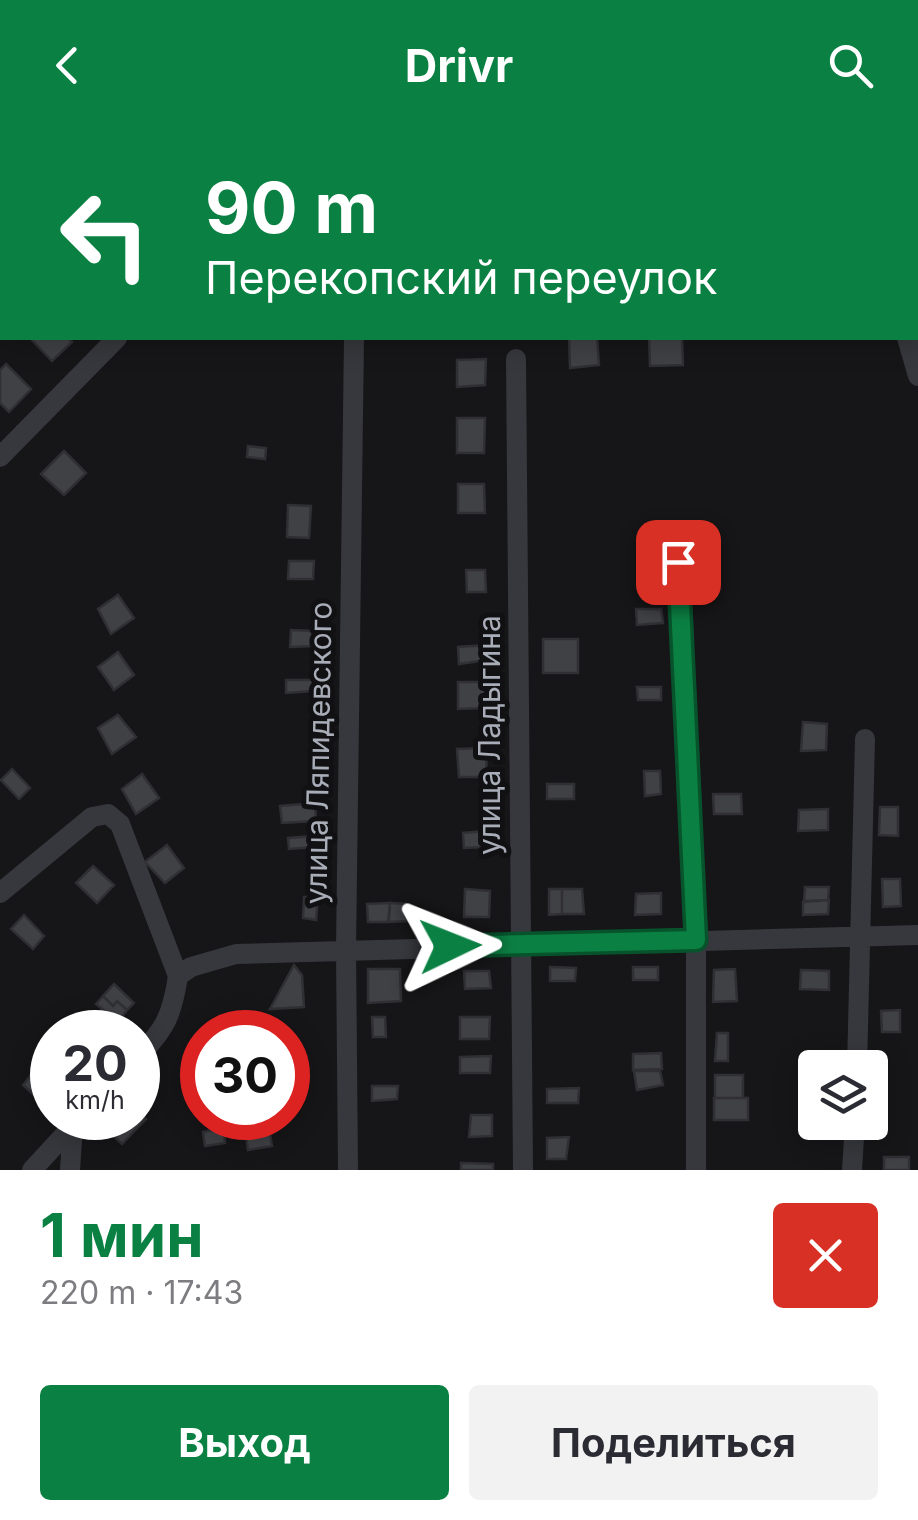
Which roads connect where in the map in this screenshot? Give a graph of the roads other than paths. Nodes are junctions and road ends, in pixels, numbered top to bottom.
1 (115, 340) edge
2 (354, 340) edge
3 (908, 340) edge
4 (516, 359) dead end
5 (918, 376) edge
6 (0, 457) edge
7 (678, 562) dead end
8 (865, 739) dead end
9 (0, 893) edge
10 (859, 935) junction
11 (918, 935) edge
12 (696, 940) junction
13 (520, 945) junction
14 (346, 950) junction
15 (178, 976) junction
16 (160, 1033) edge
17 (857, 1050) edge
18 (60, 1140) edge
19 (74, 1140) edge
20 (854, 1140) edge
21 (32, 1170) edge
22 (70, 1170) edge
23 (348, 1170) edge
24 (523, 1170) edge
25 (696, 1170) edge
26 (852, 1170) edge

1 - 6 street
2 - 14 street, улица Ляпидевского
3 - 5 street
4 - 13 street, улица Ладыгина
7 - 12 street
8 - 10 street
9 - 15 street
10 - 11 street
10 - 12 street
10 - 17 street
12 - 13 street
12 - 25 street
13 - 14 street
13 - 24 street, улица Ладыгина
14 - 15 street
14 - 23 street, улица Ляпидевского
15 - 16 street
18 - 21 street
19 - 22 street
20 - 26 street

